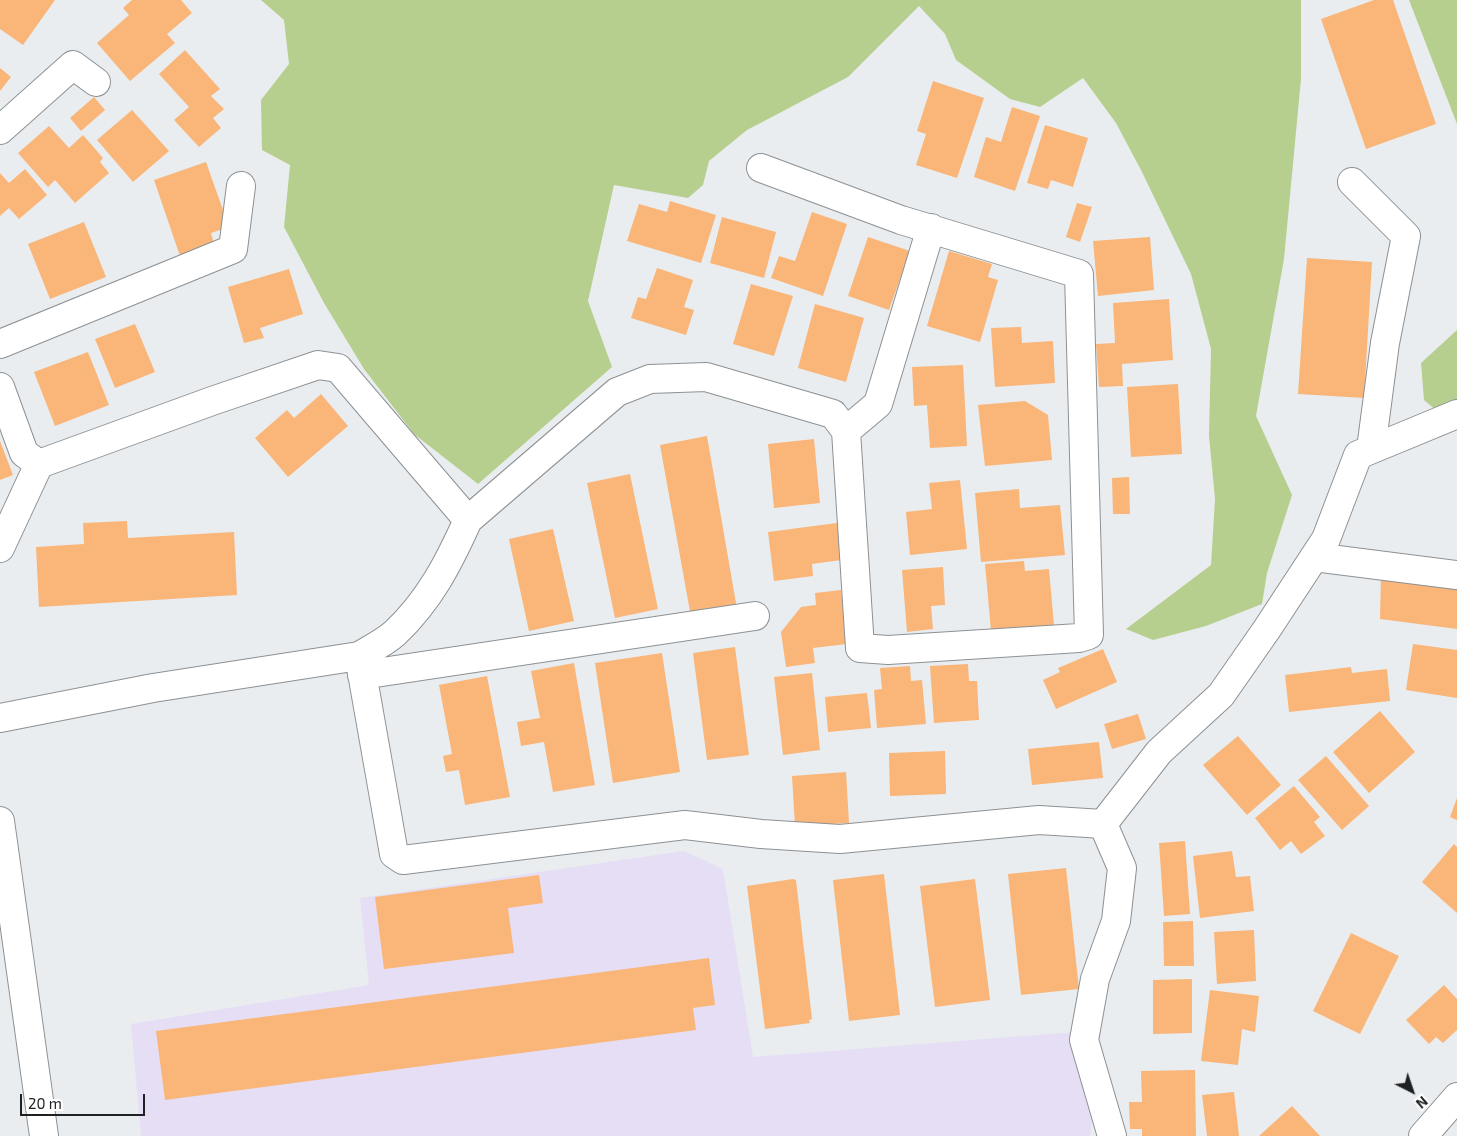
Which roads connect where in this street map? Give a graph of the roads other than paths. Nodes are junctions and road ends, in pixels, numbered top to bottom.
1 (96, 82) dead end
2 (0, 130) edge
3 (761, 168) dead end
4 (1352, 182) dead end
5 (241, 186) dead end
6 (931, 228) junction
7 (0, 344) edge
8 (0, 387) edge
9 (1457, 414) edge
10 (846, 431) junction
11 (1371, 449) junction
12 (38, 464) junction
13 (468, 520) junction
14 (0, 548) edge
15 (1314, 557) junction
16 (1457, 575) edge
17 (755, 616) dead end
18 (361, 666) junction
19 (0, 718) edge
20 (0, 820) edge
21 (1103, 824) junction
22 (1457, 1097) edge
23 (44, 1136) edge
24 (1112, 1136) edge
25 (1423, 1136) edge

1 - 2 street
3 - 6 street
4 - 11 street
5 - 7 street
6 - 10 street
6 - 10 street
8 - 12 street
9 - 11 street
10 - 13 street
11 - 15 street
12 - 13 street
12 - 14 street
13 - 18 street
15 - 16 street
15 - 21 street
17 - 18 street
18 - 19 street
18 - 21 street
20 - 23 street
21 - 24 street
22 - 25 street

